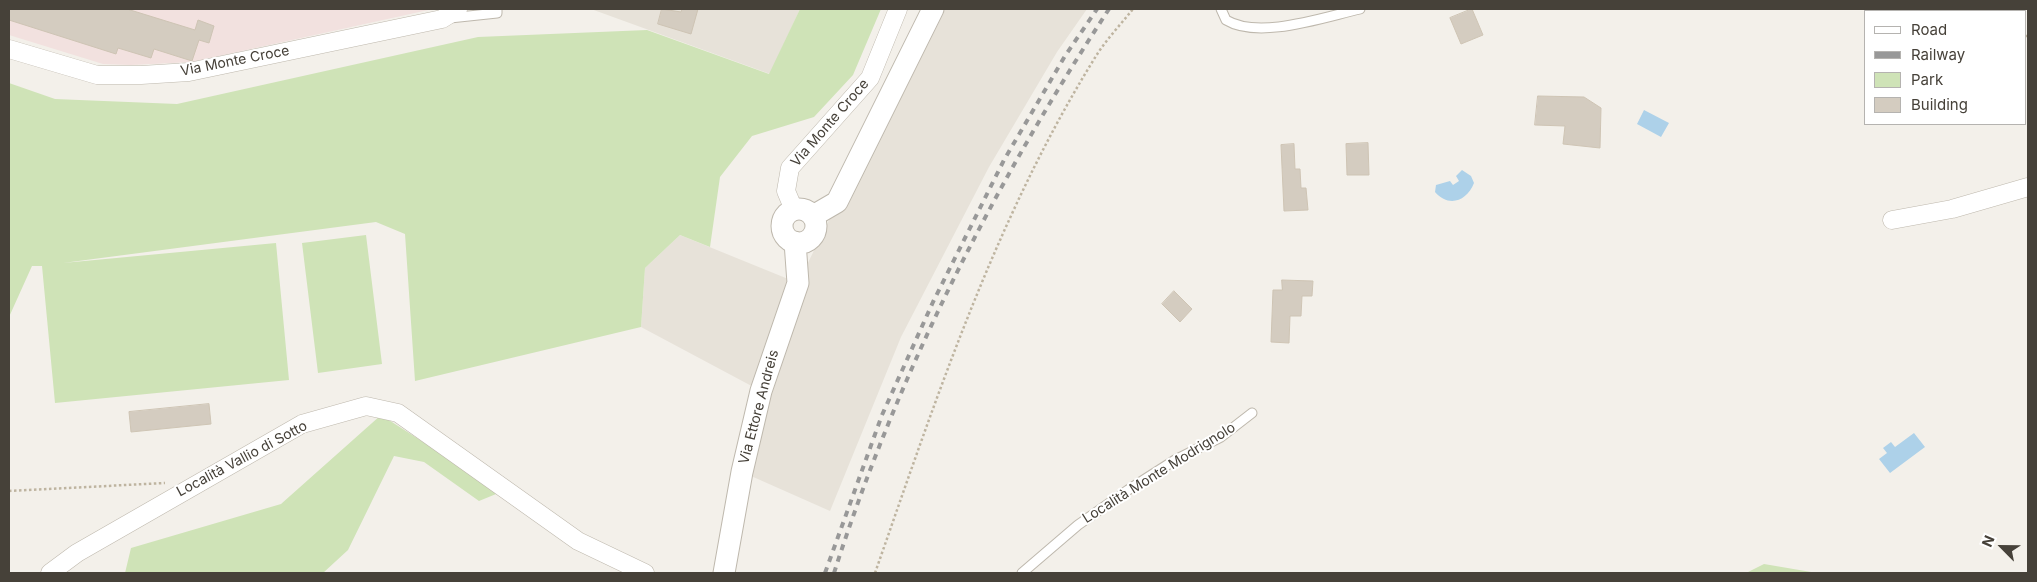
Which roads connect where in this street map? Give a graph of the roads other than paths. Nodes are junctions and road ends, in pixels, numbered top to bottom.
1 (458, 9) edge
2 (497, 9) edge
3 (898, 9) edge
4 (932, 9) edge
5 (1221, 9) edge
6 (1360, 9) edge
7 (442, 19) junction
8 (9, 49) edge
9 (2028, 187) edge
10 (803, 213) junction
11 (1892, 220) dead end
12 (1252, 413) dead end
13 (50, 573) edge
14 (645, 573) edge
15 (724, 573) edge
16 (1022, 573) edge

1 - 7 street, Via Monte Croce
2 - 7 lane
3 - 10 street, Via Monte Croce
4 - 10 street
5 - 6 lane
7 - 8 street, Via Monte Croce
9 - 11 street
10 - 15 street, Via Ettore Andreis
12 - 16 lane, Località Monte Modrignolo
13 - 14 street, Località Vallio di Sotto

